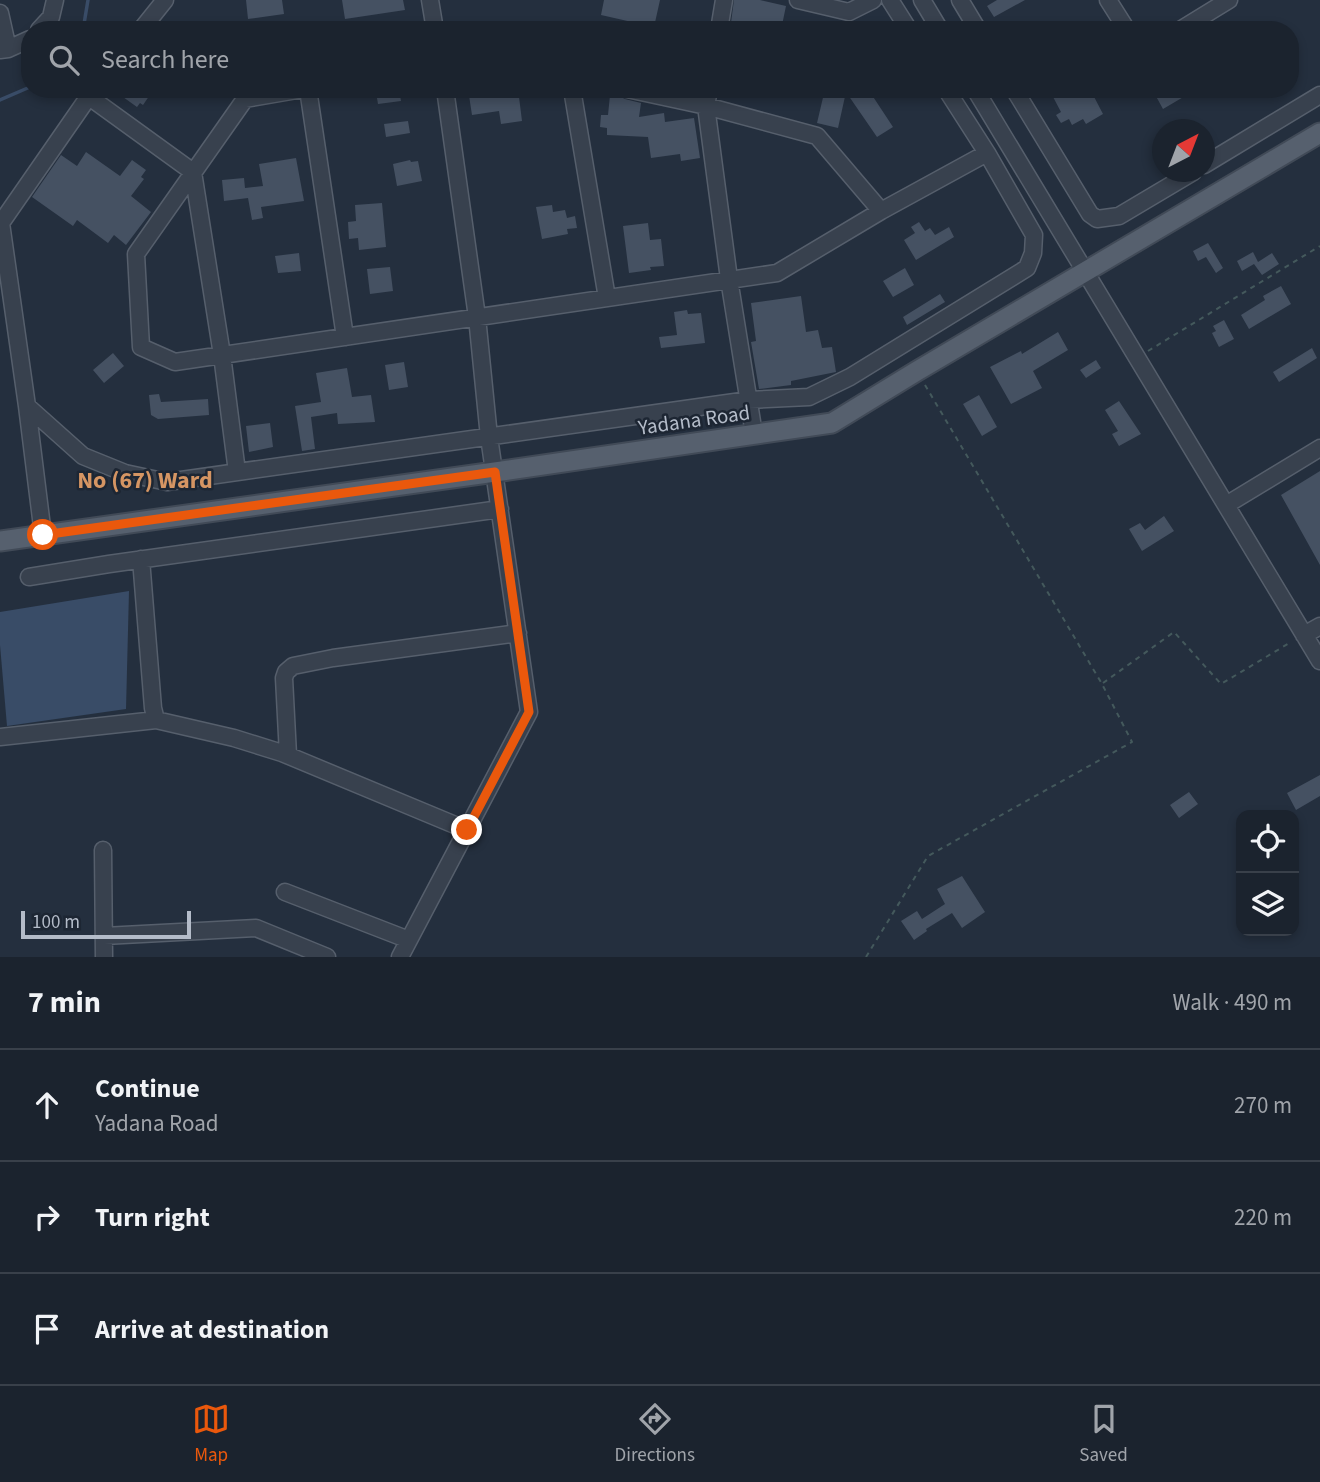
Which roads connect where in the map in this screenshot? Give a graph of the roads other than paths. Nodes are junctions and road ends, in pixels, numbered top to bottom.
1 (55, 0) edge
2 (164, 0) edge
3 (430, 0) edge
4 (724, 0) edge
5 (798, 0) edge
6 (873, 0) edge
7 (890, 0) edge
8 (922, 0) edge
9 (960, 0) edge
10 (1229, 0) edge
11 (1114, 2) edge
12 (0, 13) edge
13 (47, 21) edge
14 (148, 21) edge
15 (434, 21) edge
16 (720, 21) edge
17 (903, 21) edge
18 (935, 21) edge
19 (973, 21) edge
20 (1124, 21) edge
21 (1195, 21) edge
22 (21, 42) edge
23 (4, 50) edge
24 (1320, 95) edge
25 (88, 98) edge
26 (97, 98) edge
27 (251, 98) edge
28 (307, 98) edge
29 (446, 98) edge
30 (574, 98) edge
31 (669, 98) edge
32 (707, 98) edge
33 (952, 98) edge
34 (980, 98) edge
35 (1019, 98) edge
36 (706, 106) junction
37 (1320, 133) edge
38 (987, 153) junction
39 (1215, 158) edge
40 (193, 172) junction
41 (1176, 182) edge
42 (881, 211) junction
43 (1084, 272) junction
44 (729, 279) junction
45 (607, 298) junction
46 (477, 317) junction
47 (345, 337) junction
48 (222, 355) junction
49 (748, 400) junction
50 (27, 406) junction
51 (754, 434) junction
52 (489, 437) junction
53 (1320, 448) edge
54 (237, 472) junction
55 (495, 472) junction
56 (1226, 505) junction
57 (500, 509) junction
58 (43, 535) junction
59 (0, 541) edge
60 (141, 559) junction
61 (29, 577) dead end
62 (1320, 626) edge
63 (518, 633) junction
64 (1304, 635) junction
65 (1320, 661) edge
66 (156, 720) junction
67 (0, 737) edge
68 (289, 755) junction
69 (467, 830) junction
70 (103, 850) dead end
71 (285, 892) dead end
72 (104, 936) junction
73 (409, 940) junction
74 (104, 957) edge
75 (327, 957) edge
76 (400, 957) edge

1 - 13 street
2 - 14 street
3 - 15 street
4 - 16 street
5 - 6 street
7 - 17 street
8 - 18 street
9 - 19 street
10 - 21 street
11 - 20 street
12 - 23 street
22 - 23 street
24 - 39 street
25 - 50 street
26 - 40 street
27 - 40 street
28 - 47 street
29 - 46 street
30 - 45 street
31 - 36 street
32 - 36 street
33 - 38 street
34 - 43 street
35 - 41 street
36 - 42 street
36 - 44 street
37 - 43 main road, Yadana Road
38 - 42 street
38 - 49 street
40 - 48 street
40 - 48 street
42 - 44 street
43 - 51 main road, Yadana Road
43 - 56 street
44 - 45 street
44 - 49 street
45 - 46 street
46 - 47 street
46 - 52 street
47 - 48 street
48 - 54 street
49 - 51 street
49 - 52 street
50 - 54 street
50 - 58 street
51 - 55 main road, Yadana Road
52 - 54 street
52 - 55 street
53 - 56 street
55 - 57 street
55 - 58 main road, Yadana Road
56 - 64 street
57 - 60 street
57 - 63 street
58 - 59 main road, Yadana Road
60 - 61 street
60 - 66 street
62 - 64 street
63 - 68 street
63 - 69 street
64 - 65 street
66 - 67 street
66 - 68 street
68 - 69 street
69 - 73 street
70 - 72 street
71 - 73 street
72 - 74 street
72 - 75 street
73 - 76 street

